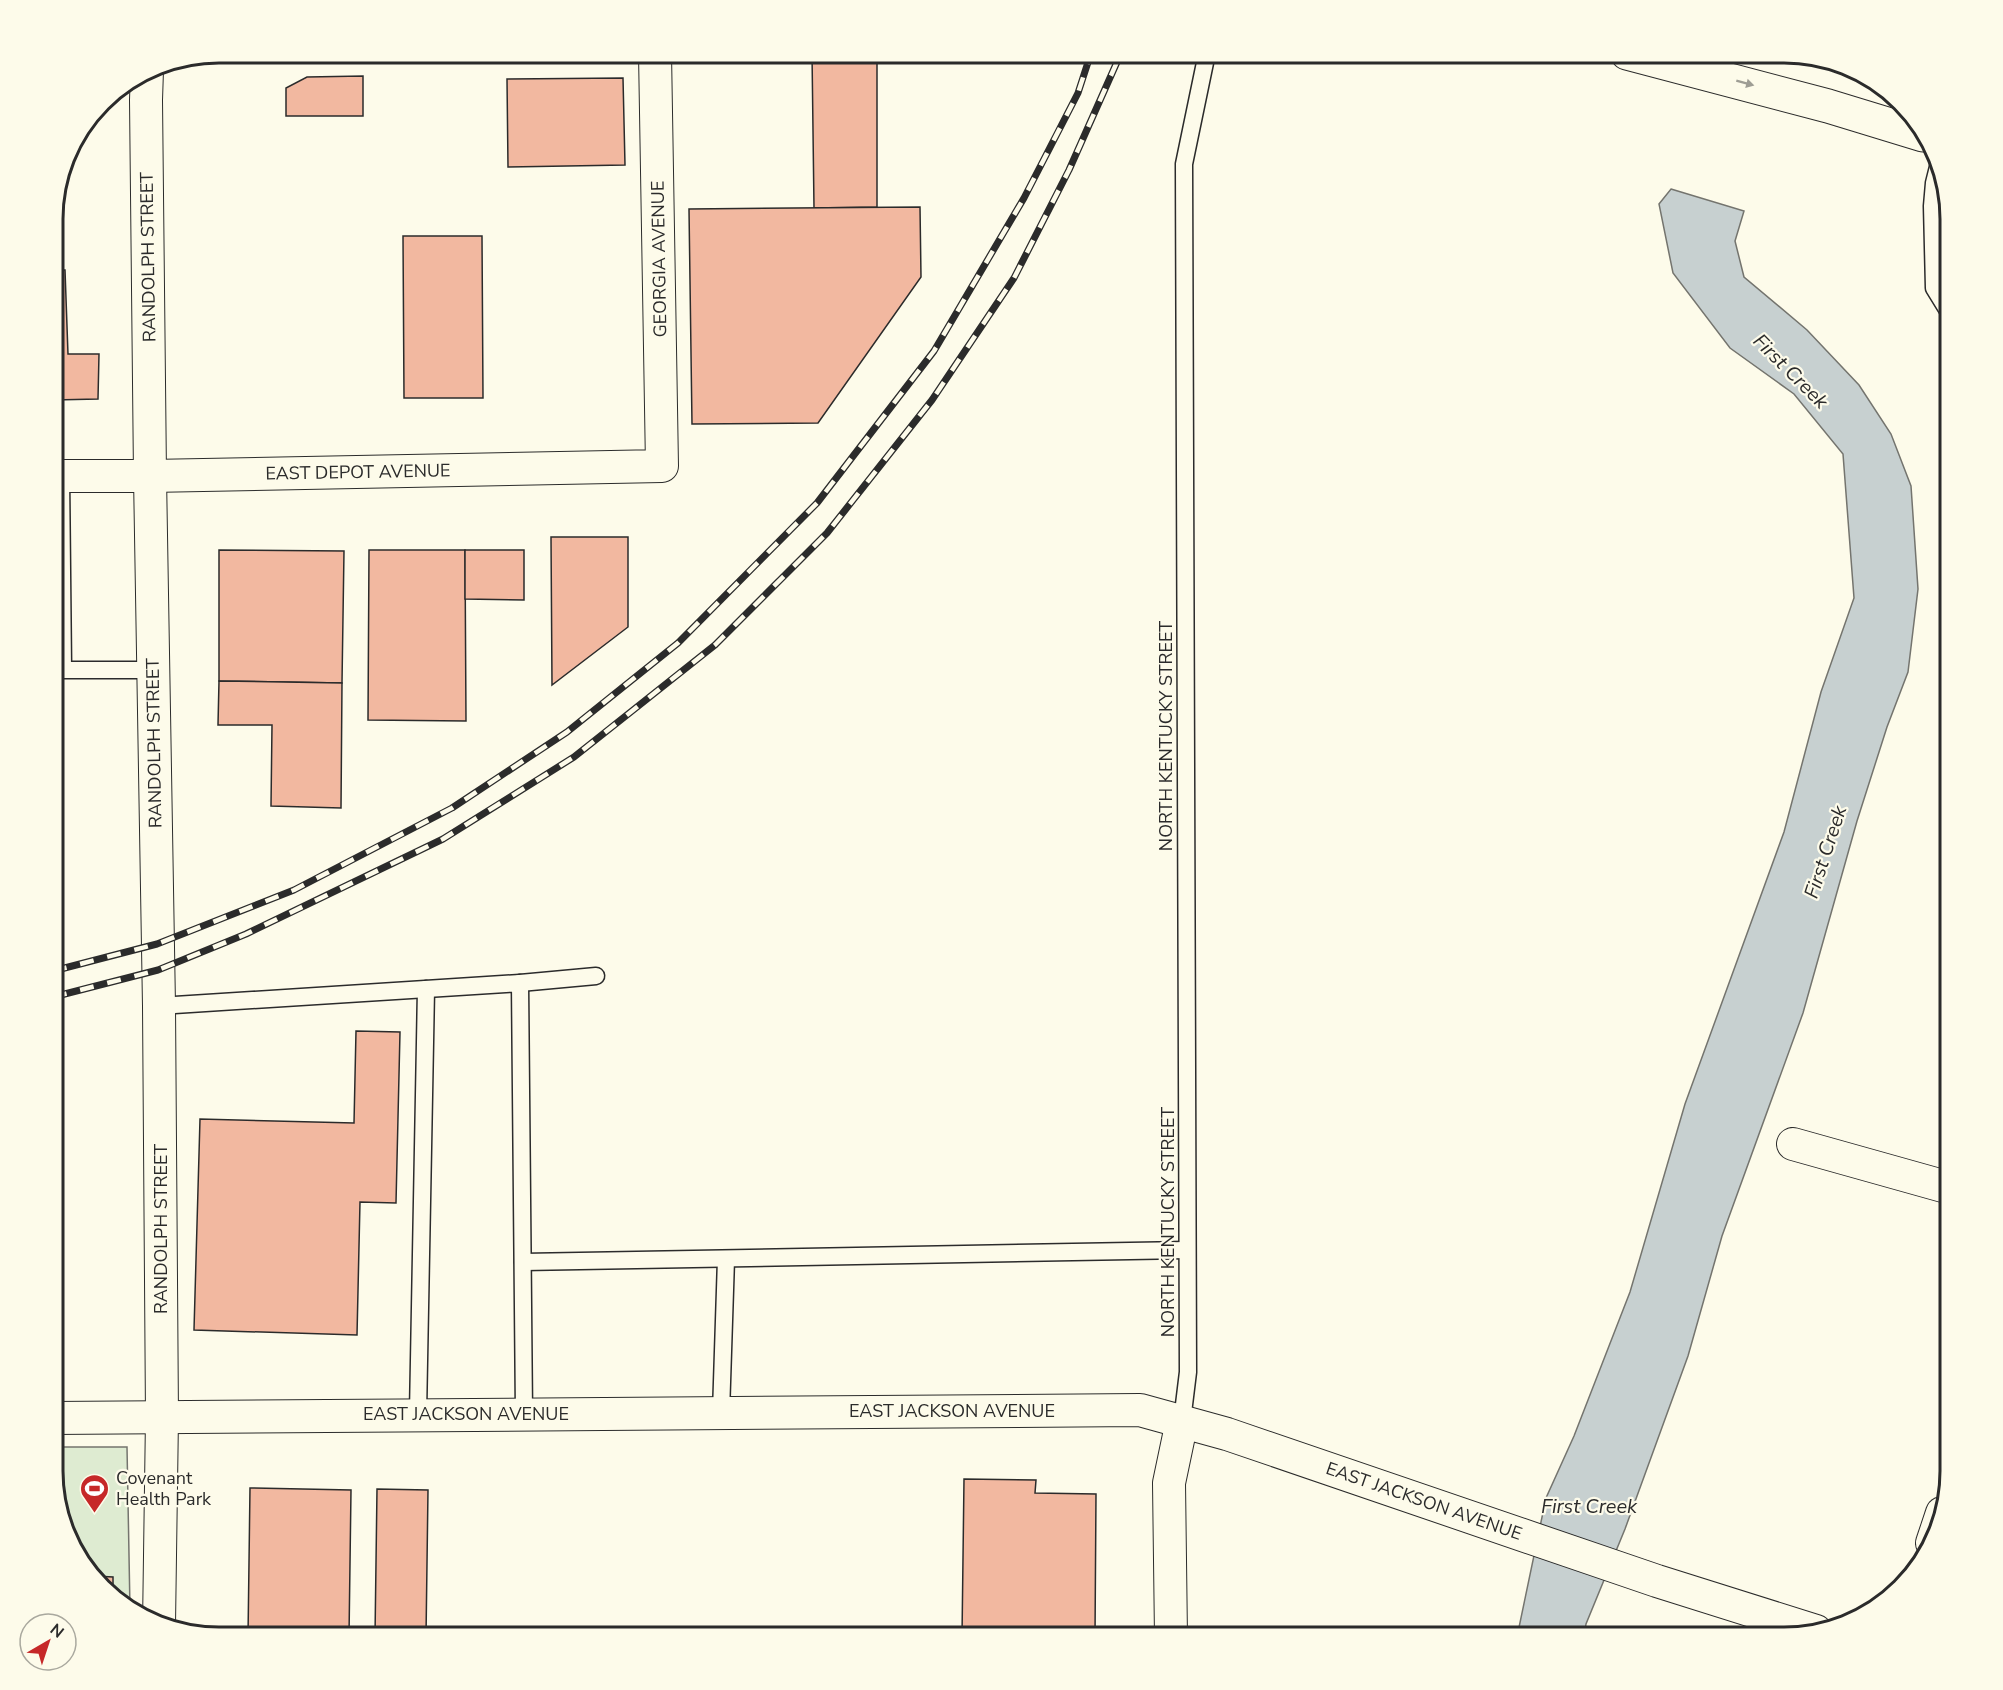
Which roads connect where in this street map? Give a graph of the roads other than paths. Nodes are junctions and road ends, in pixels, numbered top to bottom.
1 (655, 63) edge
2 (1205, 63) edge
3 (1669, 63) edge
4 (147, 81) edge
5 (1913, 132) edge
6 (1935, 180) edge
7 (1932, 206) junction
8 (1940, 209) edge
9 (1933, 253) junction
10 (1940, 255) edge
11 (1940, 298) edge
12 (662, 466) joint
13 (63, 476) edge
14 (150, 476) junction
15 (63, 670) edge
16 (153, 670) junction
17 (596, 976) dead end
18 (520, 983) junction
19 (426, 989) junction
20 (159, 1006) junction
21 (1793, 1144) dead end
22 (1940, 1185) edge
23 (1187, 1250) junction
24 (726, 1259) junction
25 (523, 1262) junction
26 (721, 1413) junction
27 (418, 1414) junction
28 (524, 1414) junction
29 (162, 1417) junction
30 (63, 1418) edge
31 (1182, 1421) junction
32 (159, 1615) edge
33 (1800, 1626) edge
34 (1171, 1627) edge

1 - 12 street, GEORGIA AVENUE
2 - 23 lane, NORTH KENTUCKY STREET
3 -> 5 main road
4 - 14 street, RANDOLPH STREET
6 - 7 lane
7 - 8 lane
7 - 9 lane
9 - 10 lane
9 - 11 lane
12 - 14 street, EAST DEPOT AVENUE
13 - 14 street, EAST DEPOT AVENUE
14 - 16 street, RANDOLPH STREET
15 - 16 lane
16 - 20 street, RANDOLPH STREET
17 - 18 lane
18 - 19 lane
18 - 25 lane
19 - 20 lane
19 - 27 lane
20 - 29 street, RANDOLPH STREET
21 - 22 street
23 - 24 lane
23 - 31 lane, NORTH KENTUCKY STREET
24 - 25 lane
24 - 26 lane
25 - 28 lane
26 - 28 street, EAST JACKSON AVENUE
26 - 31 street, EAST JACKSON AVENUE
27 - 28 street, EAST JACKSON AVENUE
27 - 29 street, EAST JACKSON AVENUE
29 - 30 street, EAST JACKSON AVENUE
29 - 32 street, RANDOLPH STREET
31 - 33 street, EAST JACKSON AVENUE
31 - 34 street

